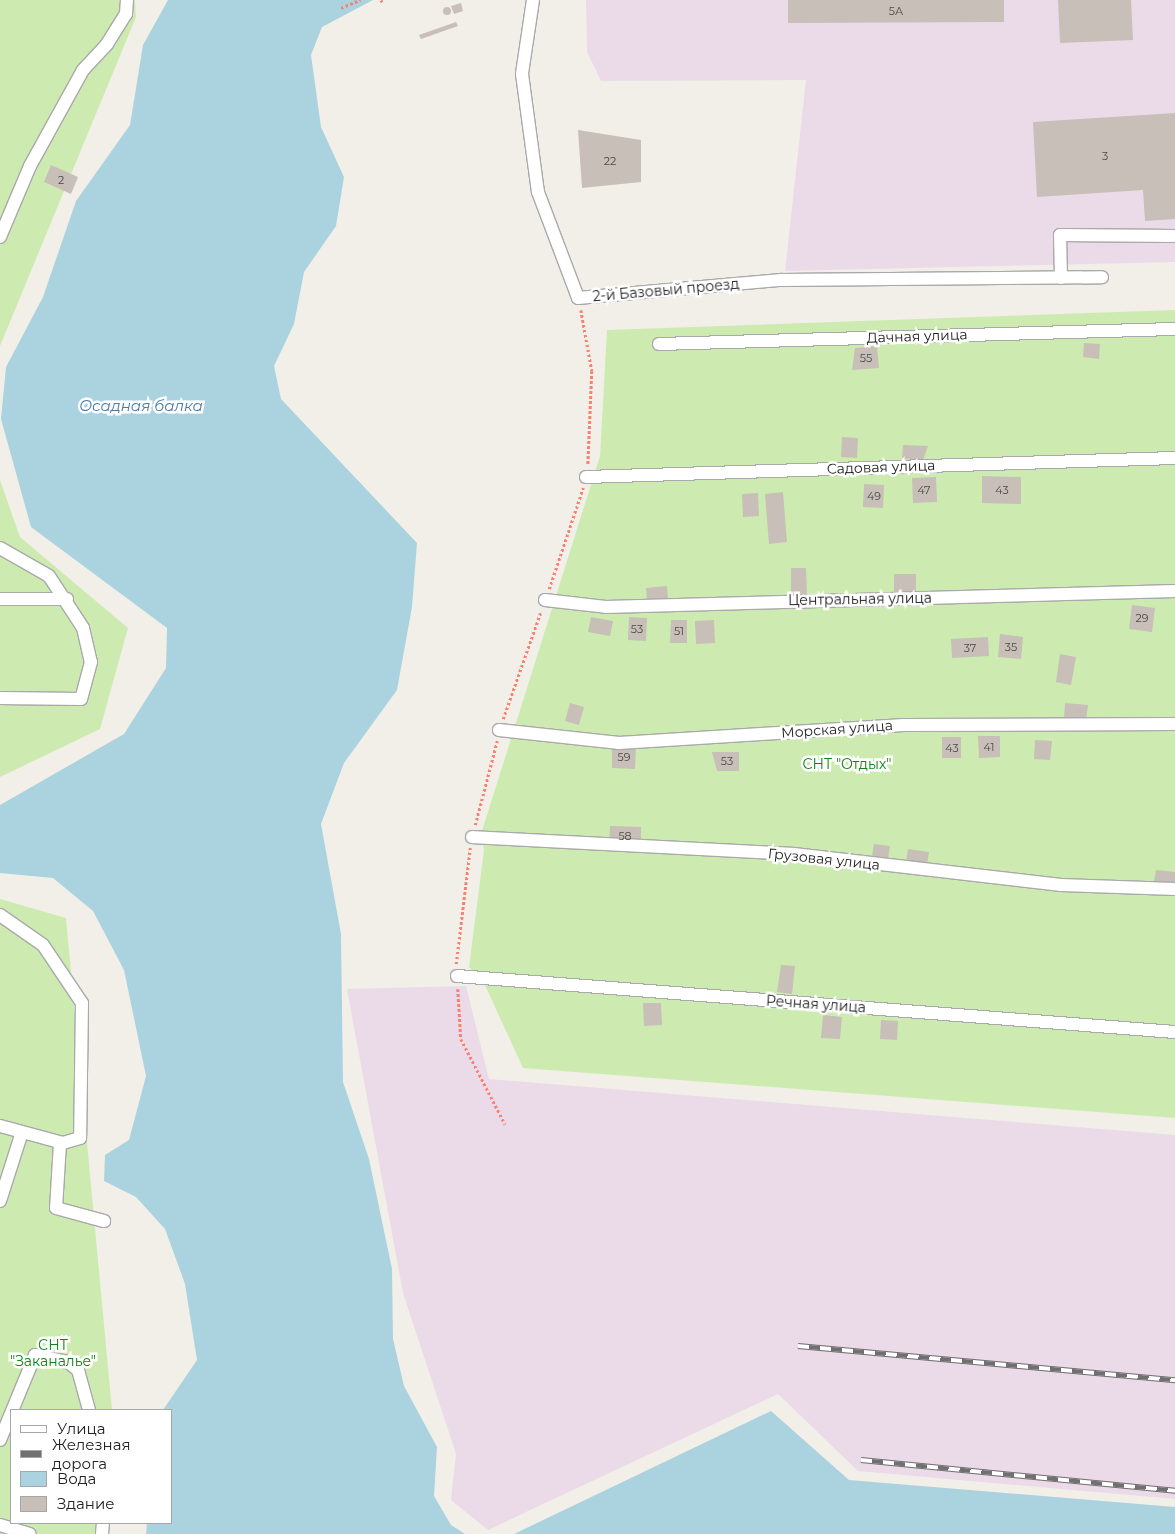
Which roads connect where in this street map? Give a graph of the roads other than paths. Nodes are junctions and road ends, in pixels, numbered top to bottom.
1 (127, 0) edge
2 (533, 0) edge
3 (1175, 236) edge
4 (0, 238) edge
5 (1061, 278) junction
6 (1102, 278) dead end
7 (1175, 329) edge
8 (659, 344) dead end
9 (1175, 458) edge
10 (586, 477) road end
11 (0, 548) edge
12 (1175, 591) edge
13 (0, 599) edge
14 (67, 599) junction
15 (545, 600) road end
16 (0, 698) edge
17 (1175, 724) edge
18 (499, 730) road end
19 (472, 837) road end
20 (1175, 889) edge
21 (0, 915) edge
22 (457, 976) road end
23 (1175, 1032) edge
24 (0, 1126) edge
25 (22, 1132) junction
26 (60, 1143) junction
27 (0, 1202) edge
28 (104, 1221) dead end
29 (13, 1409) edge
30 (89, 1409) edge
31 (10, 1416) edge
32 (0, 1440) edge
33 (0, 1524) edge
34 (30, 1534) edge

1 - 4 street
2 - 5 street, 2-й Базовый проезд
3 - 5 street
5 - 6 street, 2-й Базовый проезд
7 - 8 street, Дачная улица
9 - 10 street, Садовая улица
11 - 14 street
12 - 15 street, Центральная улица
13 - 14 street
14 - 16 street
17 - 18 street, Морская улица
19 - 20 street, Грузовая улица
21 - 26 street
22 - 23 street, Речная улица
24 - 25 street
25 - 26 street
25 - 27 street
26 - 28 street
29 - 30 street
31 - 32 street
33 - 34 street

